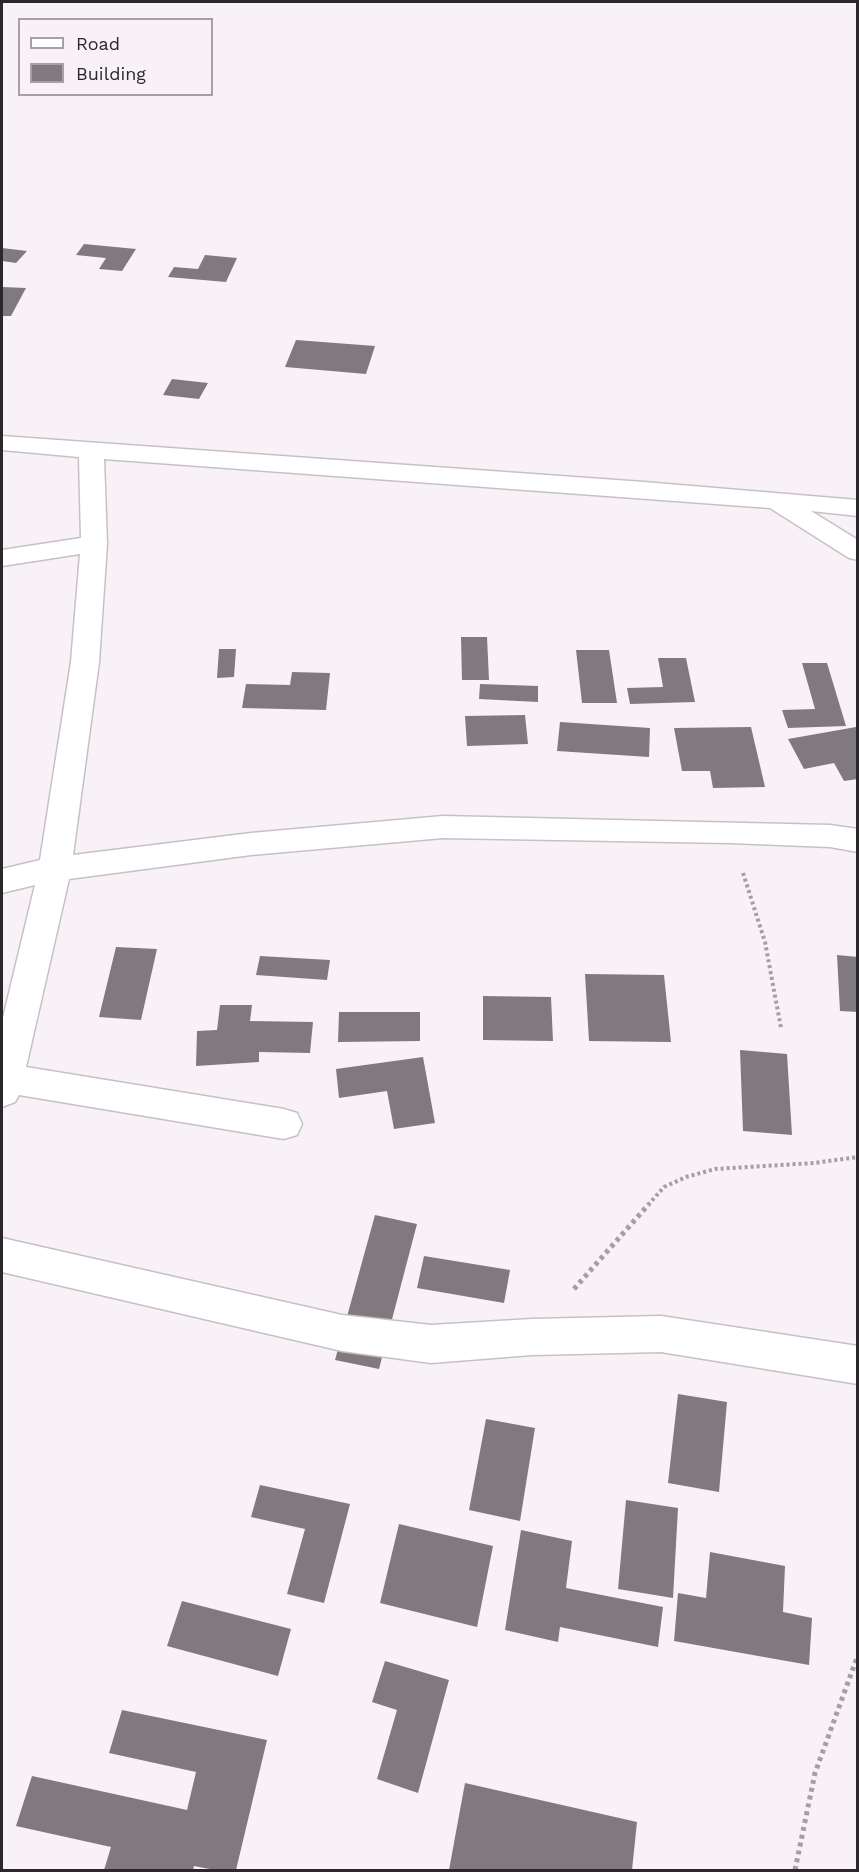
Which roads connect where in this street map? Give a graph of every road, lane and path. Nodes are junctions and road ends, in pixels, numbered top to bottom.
1 (2, 443) edge
2 (91, 451) junction
3 (774, 500) junction
4 (858, 508) edge
5 (94, 544) junction
6 (858, 552) edge
7 (2, 558) edge
8 (730, 832) junction
9 (858, 841) edge
10 (55, 869) junction
11 (2, 881) edge
12 (781, 1028) dead end
13 (4, 1085) edge
14 (284, 1124) dead end
15 (858, 1157) edge
16 (2, 1255) edge
17 (532, 1337) junction
18 (858, 1365) edge
19 (858, 1655) edge
20 (795, 1870) edge

1 - 2 street
2 - 3 street
2 - 5 street
3 - 4 street
3 - 6 street
5 - 7 street
5 - 10 street
8 - 9 street
8 - 10 street
8 - 12 path
10 - 11 street
10 - 13 street
13 - 14 street
15 - 17 path
16 - 17 street
17 - 18 street
19 - 20 path

